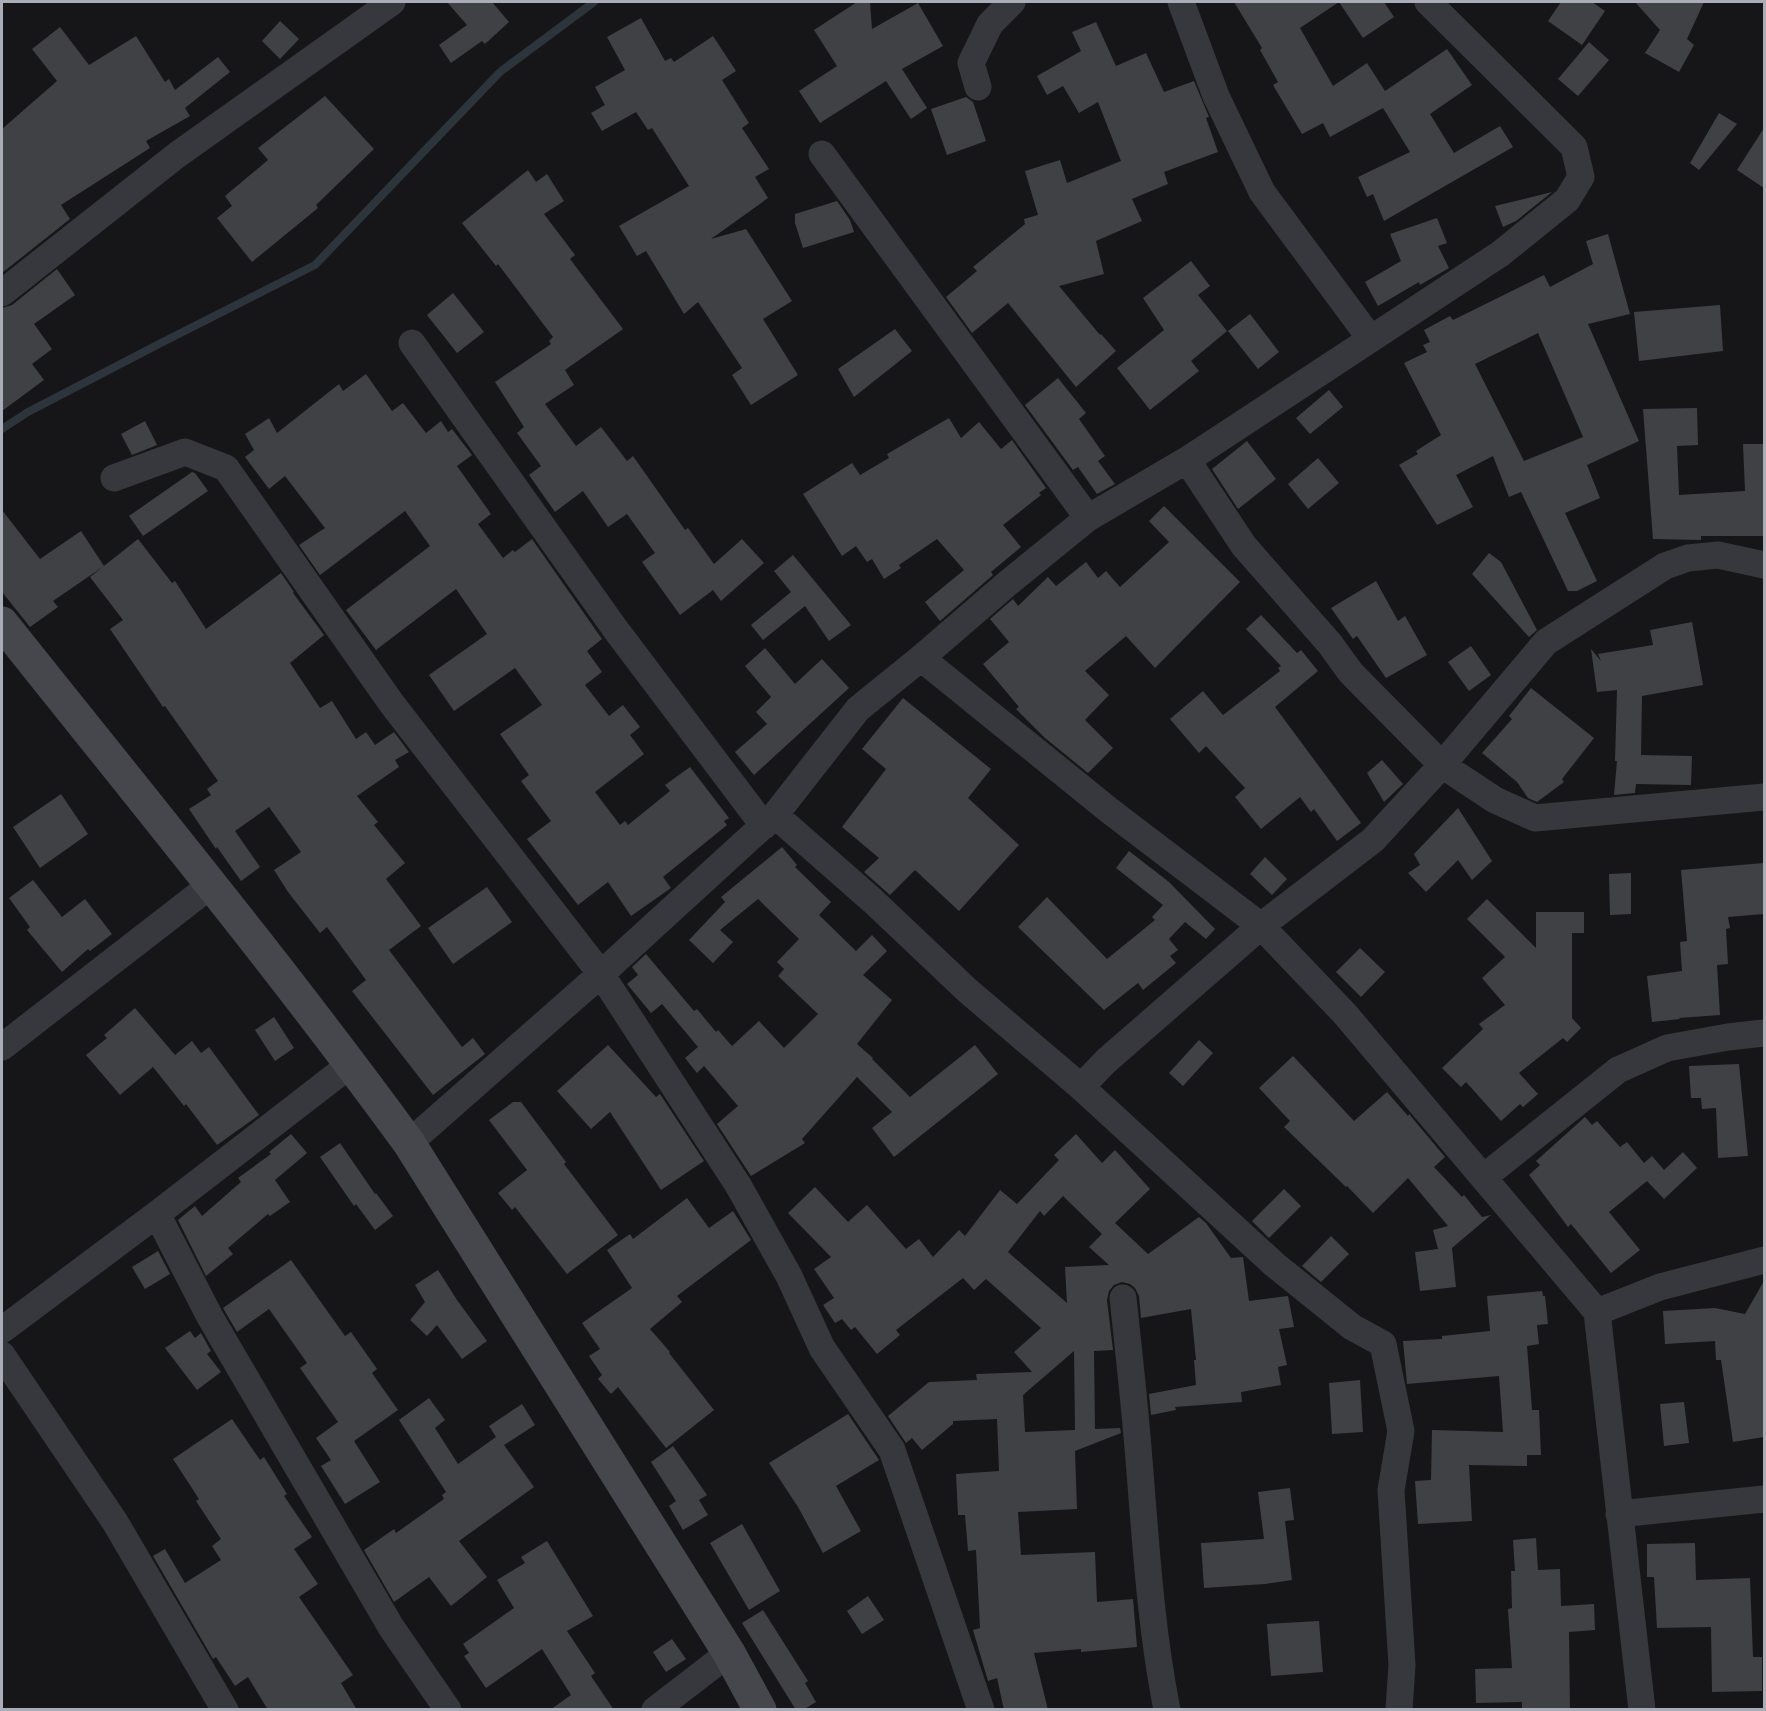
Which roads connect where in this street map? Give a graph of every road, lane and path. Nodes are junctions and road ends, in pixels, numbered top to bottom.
1 (392, 2) edge
2 (1012, 2) edge
3 (1181, 2) edge
4 (1428, 2) edge
5 (978, 87) dead end
6 (822, 154) dead end
7 (2, 293) edge
8 (1370, 338) junction
9 (412, 343) dead end
10 (1187, 460) junction
11 (114, 478) dead end
12 (1088, 518) junction
13 (1764, 565) edge
14 (2, 625) edge
15 (921, 658) junction
16 (1442, 765) junction
17 (1764, 797) edge
18 (770, 820) junction
19 (211, 885) junction
20 (1261, 926) junction
21 (601, 974) junction
22 (1764, 1033) edge
23 (2, 1047) edge
24 (351, 1064) junction
25 (1081, 1087) junction
26 (409, 1143) junction
27 (1484, 1177) junction
28 (157, 1214) junction
29 (1764, 1260) edge
30 (1123, 1298) dead end
31 (1597, 1312) junction
32 (2, 1330) edge
33 (2, 1354) edge
34 (1764, 1499) edge
35 (1619, 1514) junction
36 (729, 1653) junction
37 (225, 1710) edge
38 (448, 1710) edge
39 (655, 1710) edge
40 (760, 1710) edge
41 (981, 1710) edge
42 (1167, 1710) edge
43 (1399, 1710) edge
44 (1642, 1710) edge

1 - 7 street
2 - 5 street
3 - 8 street
4 - 8 street
6 - 12 street
8 - 10 street
9 - 18 street
10 - 12 street
10 - 16 street
11 - 21 street
12 - 15 street
13 - 16 street
14 - 19 street
15 - 18 street
15 - 20 street
16 - 17 street
16 - 20 street
18 - 21 street
18 - 25 street
19 - 23 street
19 - 24 street
20 - 25 street
20 - 27 street
21 - 26 street
21 - 41 street
22 - 27 street
24 - 26 street
24 - 28 street
25 - 43 street
26 - 36 street
27 - 31 street
28 - 32 street
28 - 38 street
29 - 31 street
30 - 42 street
31 - 35 street
33 - 37 street
34 - 35 street
35 - 44 street
36 - 39 street
36 - 40 street

